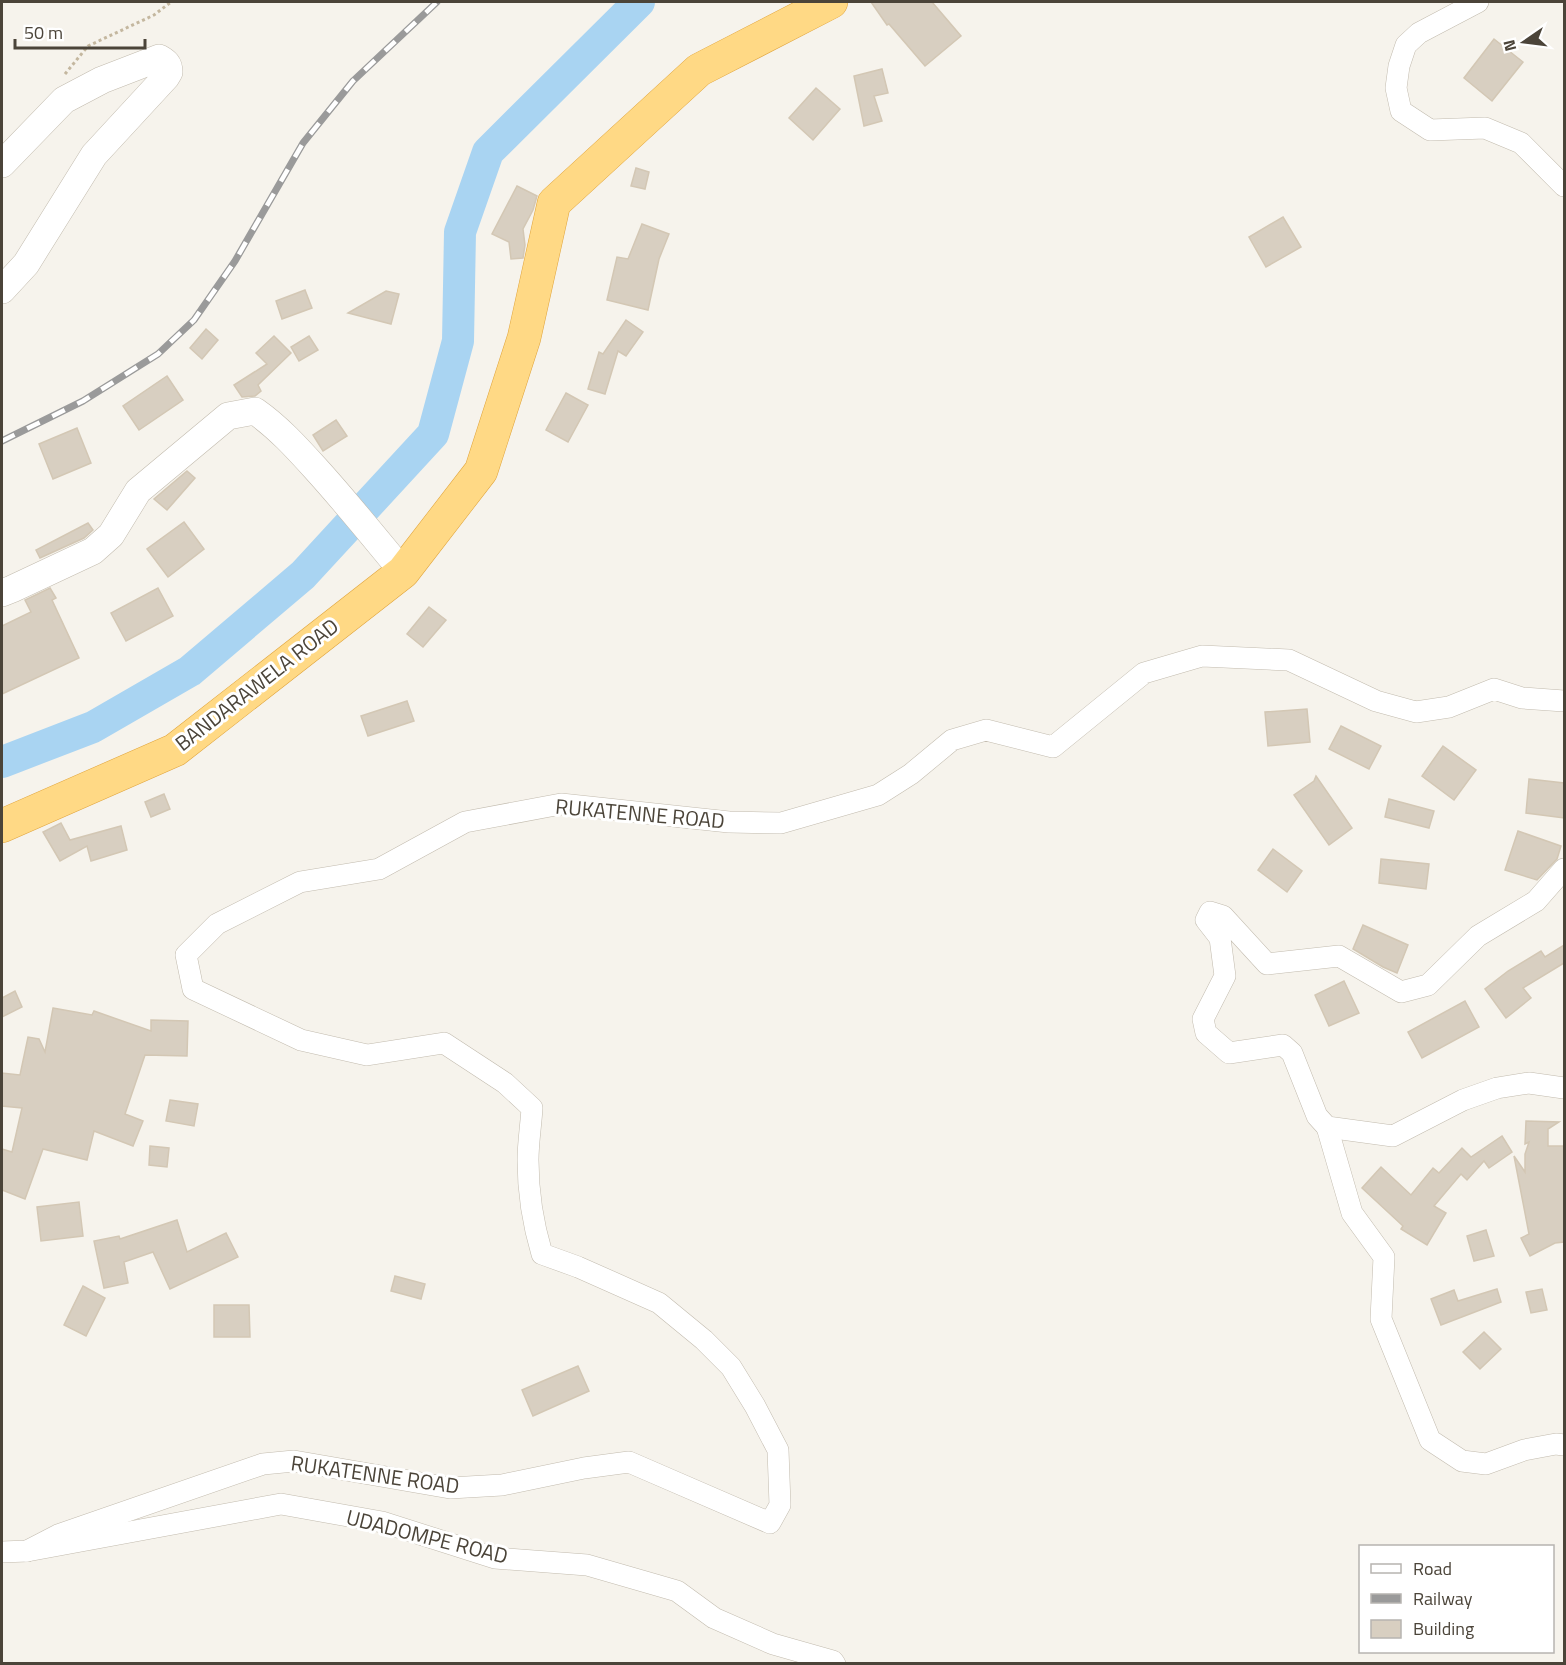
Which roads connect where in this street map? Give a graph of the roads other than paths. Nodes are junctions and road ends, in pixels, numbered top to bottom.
1 (831, 2) edge
2 (1478, 2) edge
3 (2, 164) edge
4 (1564, 186) edge
5 (2, 290) edge
6 (403, 572) junction
7 (2, 592) edge
8 (1564, 701) edge
9 (2, 826) edge
10 (1564, 868) edge
11 (1564, 1088) edge
12 (1327, 1127) junction
13 (1564, 1445) edge
14 (27, 1551) junction
15 (2, 1552) edge
16 (835, 1664) edge

1 - 6 highway, BANDARAWELA ROAD
2 - 4 street
3 - 5 street
6 - 7 street
6 - 9 highway, BANDARAWELA ROAD
8 - 14 street, RUKATENNE ROAD
10 - 12 street
11 - 12 street
12 - 13 street
14 - 15 street, UDADOMPE ROAD
14 - 16 street, UDADOMPE ROAD

